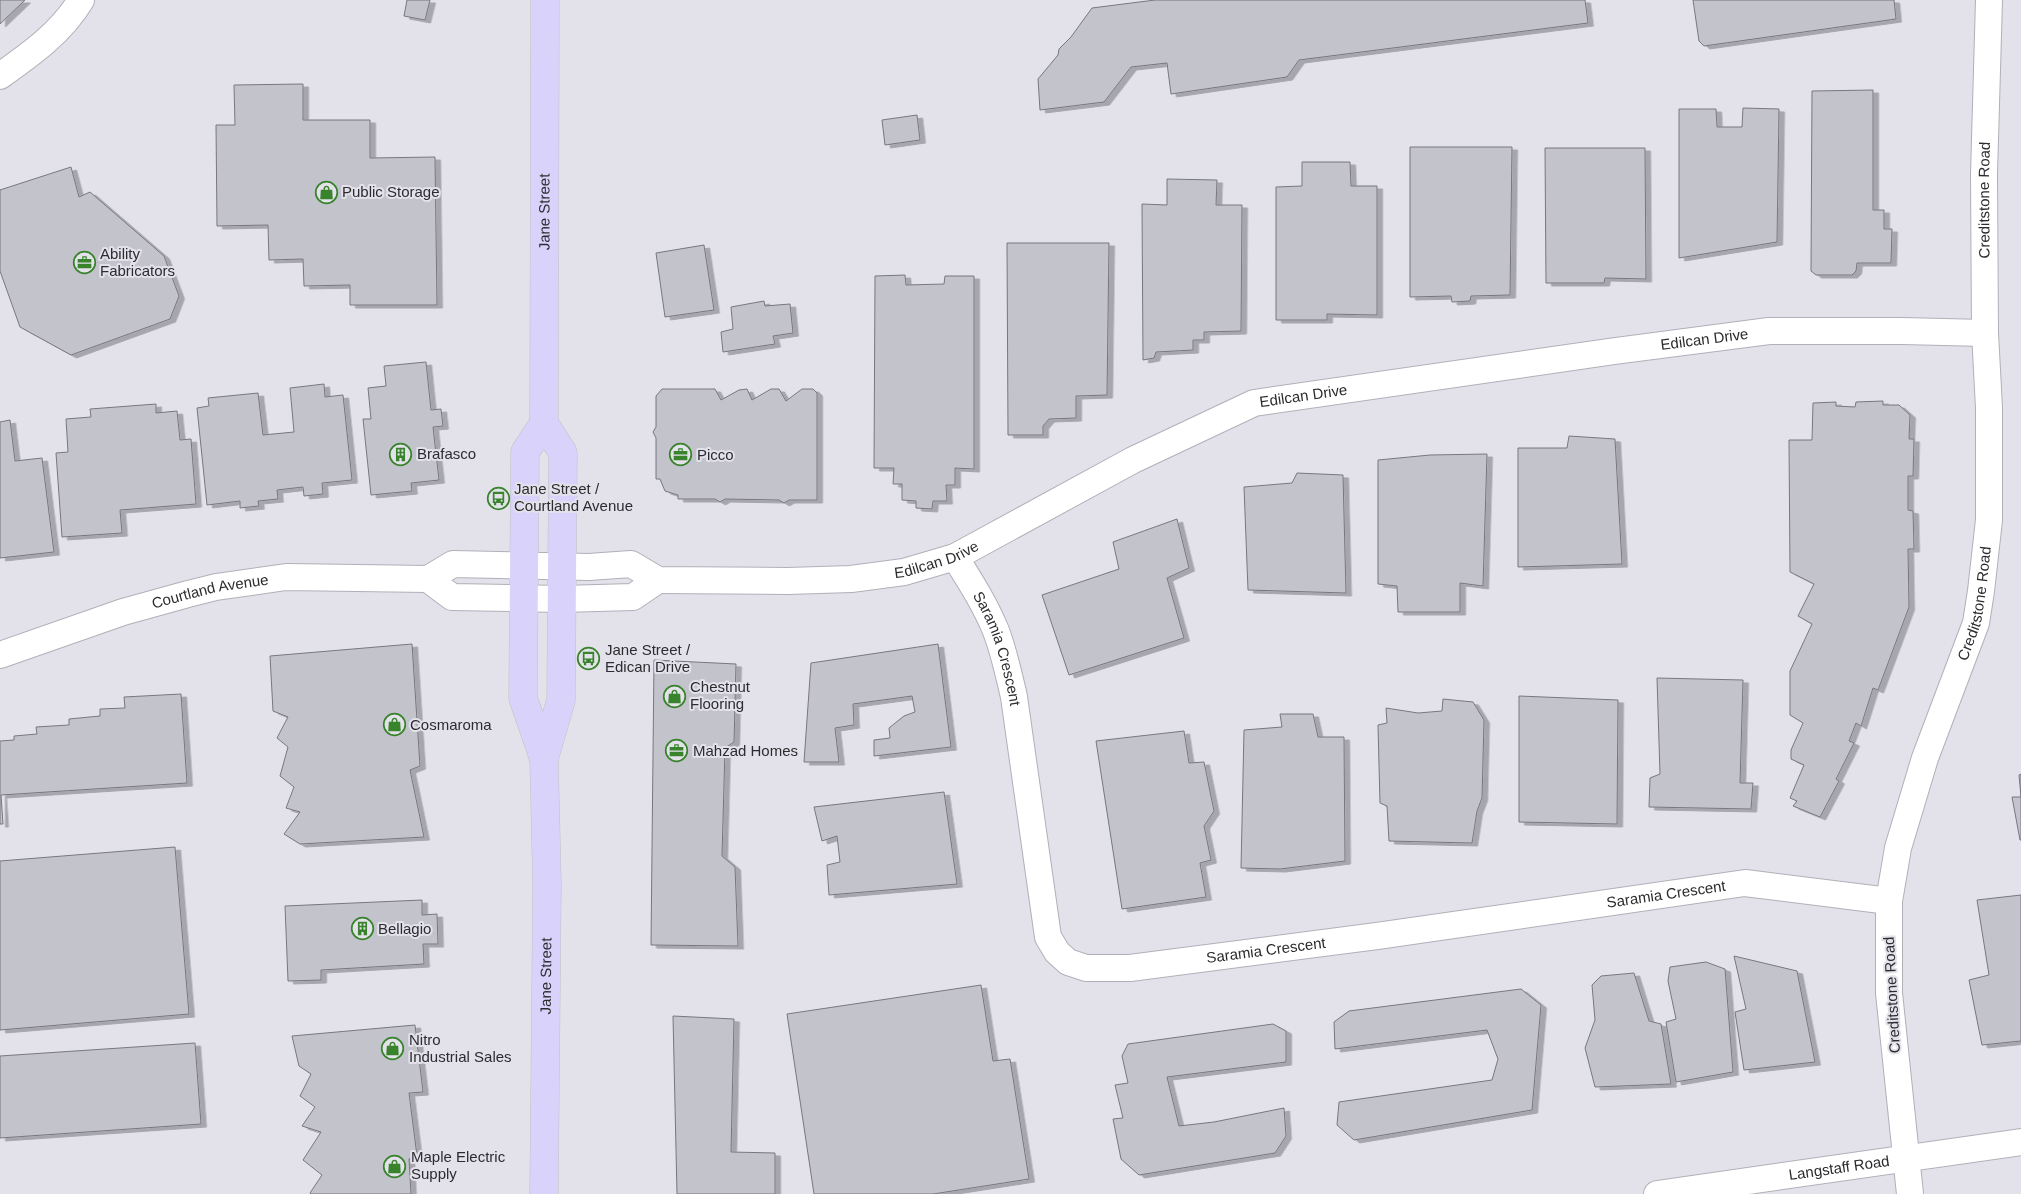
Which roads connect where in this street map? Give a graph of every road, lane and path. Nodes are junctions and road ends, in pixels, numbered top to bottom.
1 (81, 0) edge
2 (545, 0) edge
3 (1988, 0) edge
4 (0, 76) edge
5 (1985, 333) junction
6 (544, 423) junction
7 (955, 556) junction
8 (525, 566) junction
9 (562, 567) junction
10 (428, 579) junction
11 (658, 580) junction
12 (524, 599) junction
13 (562, 600) junction
14 (0, 655) edge
15 (544, 759) junction
16 (1889, 901) junction
17 (2021, 1142) edge
18 (1907, 1159) junction
19 (544, 1194) edge
20 (1657, 1194) edge
21 (1910, 1194) edge

1 - 4 street
2 - 6 main road, Jane Street
3 - 5 street, Creditstone Road
5 - 7 street, Edilcan Drive
5 - 16 street, Creditstone Road
6 - 8 main road, Jane Street
6 - 9 main road, Jane Street
7 - 11 street, Edilcan Drive
7 - 16 street, Saramia Crescent
8 - 9 street
8 - 10 street
8 - 12 main road, Jane Street
9 - 11 street
9 - 13 main road, Jane Street
10 - 12 street
10 - 14 street, Courtland Avenue
11 - 13 street
12 - 13 street
12 - 15 main road, Jane Street
13 - 15 main road, Jane Street
15 - 19 main road, Jane Street
16 - 18 street, Creditstone Road
17 - 18 street, Langstaff Road
18 - 20 street, Langstaff Road
18 - 21 street, Creditstone Road

